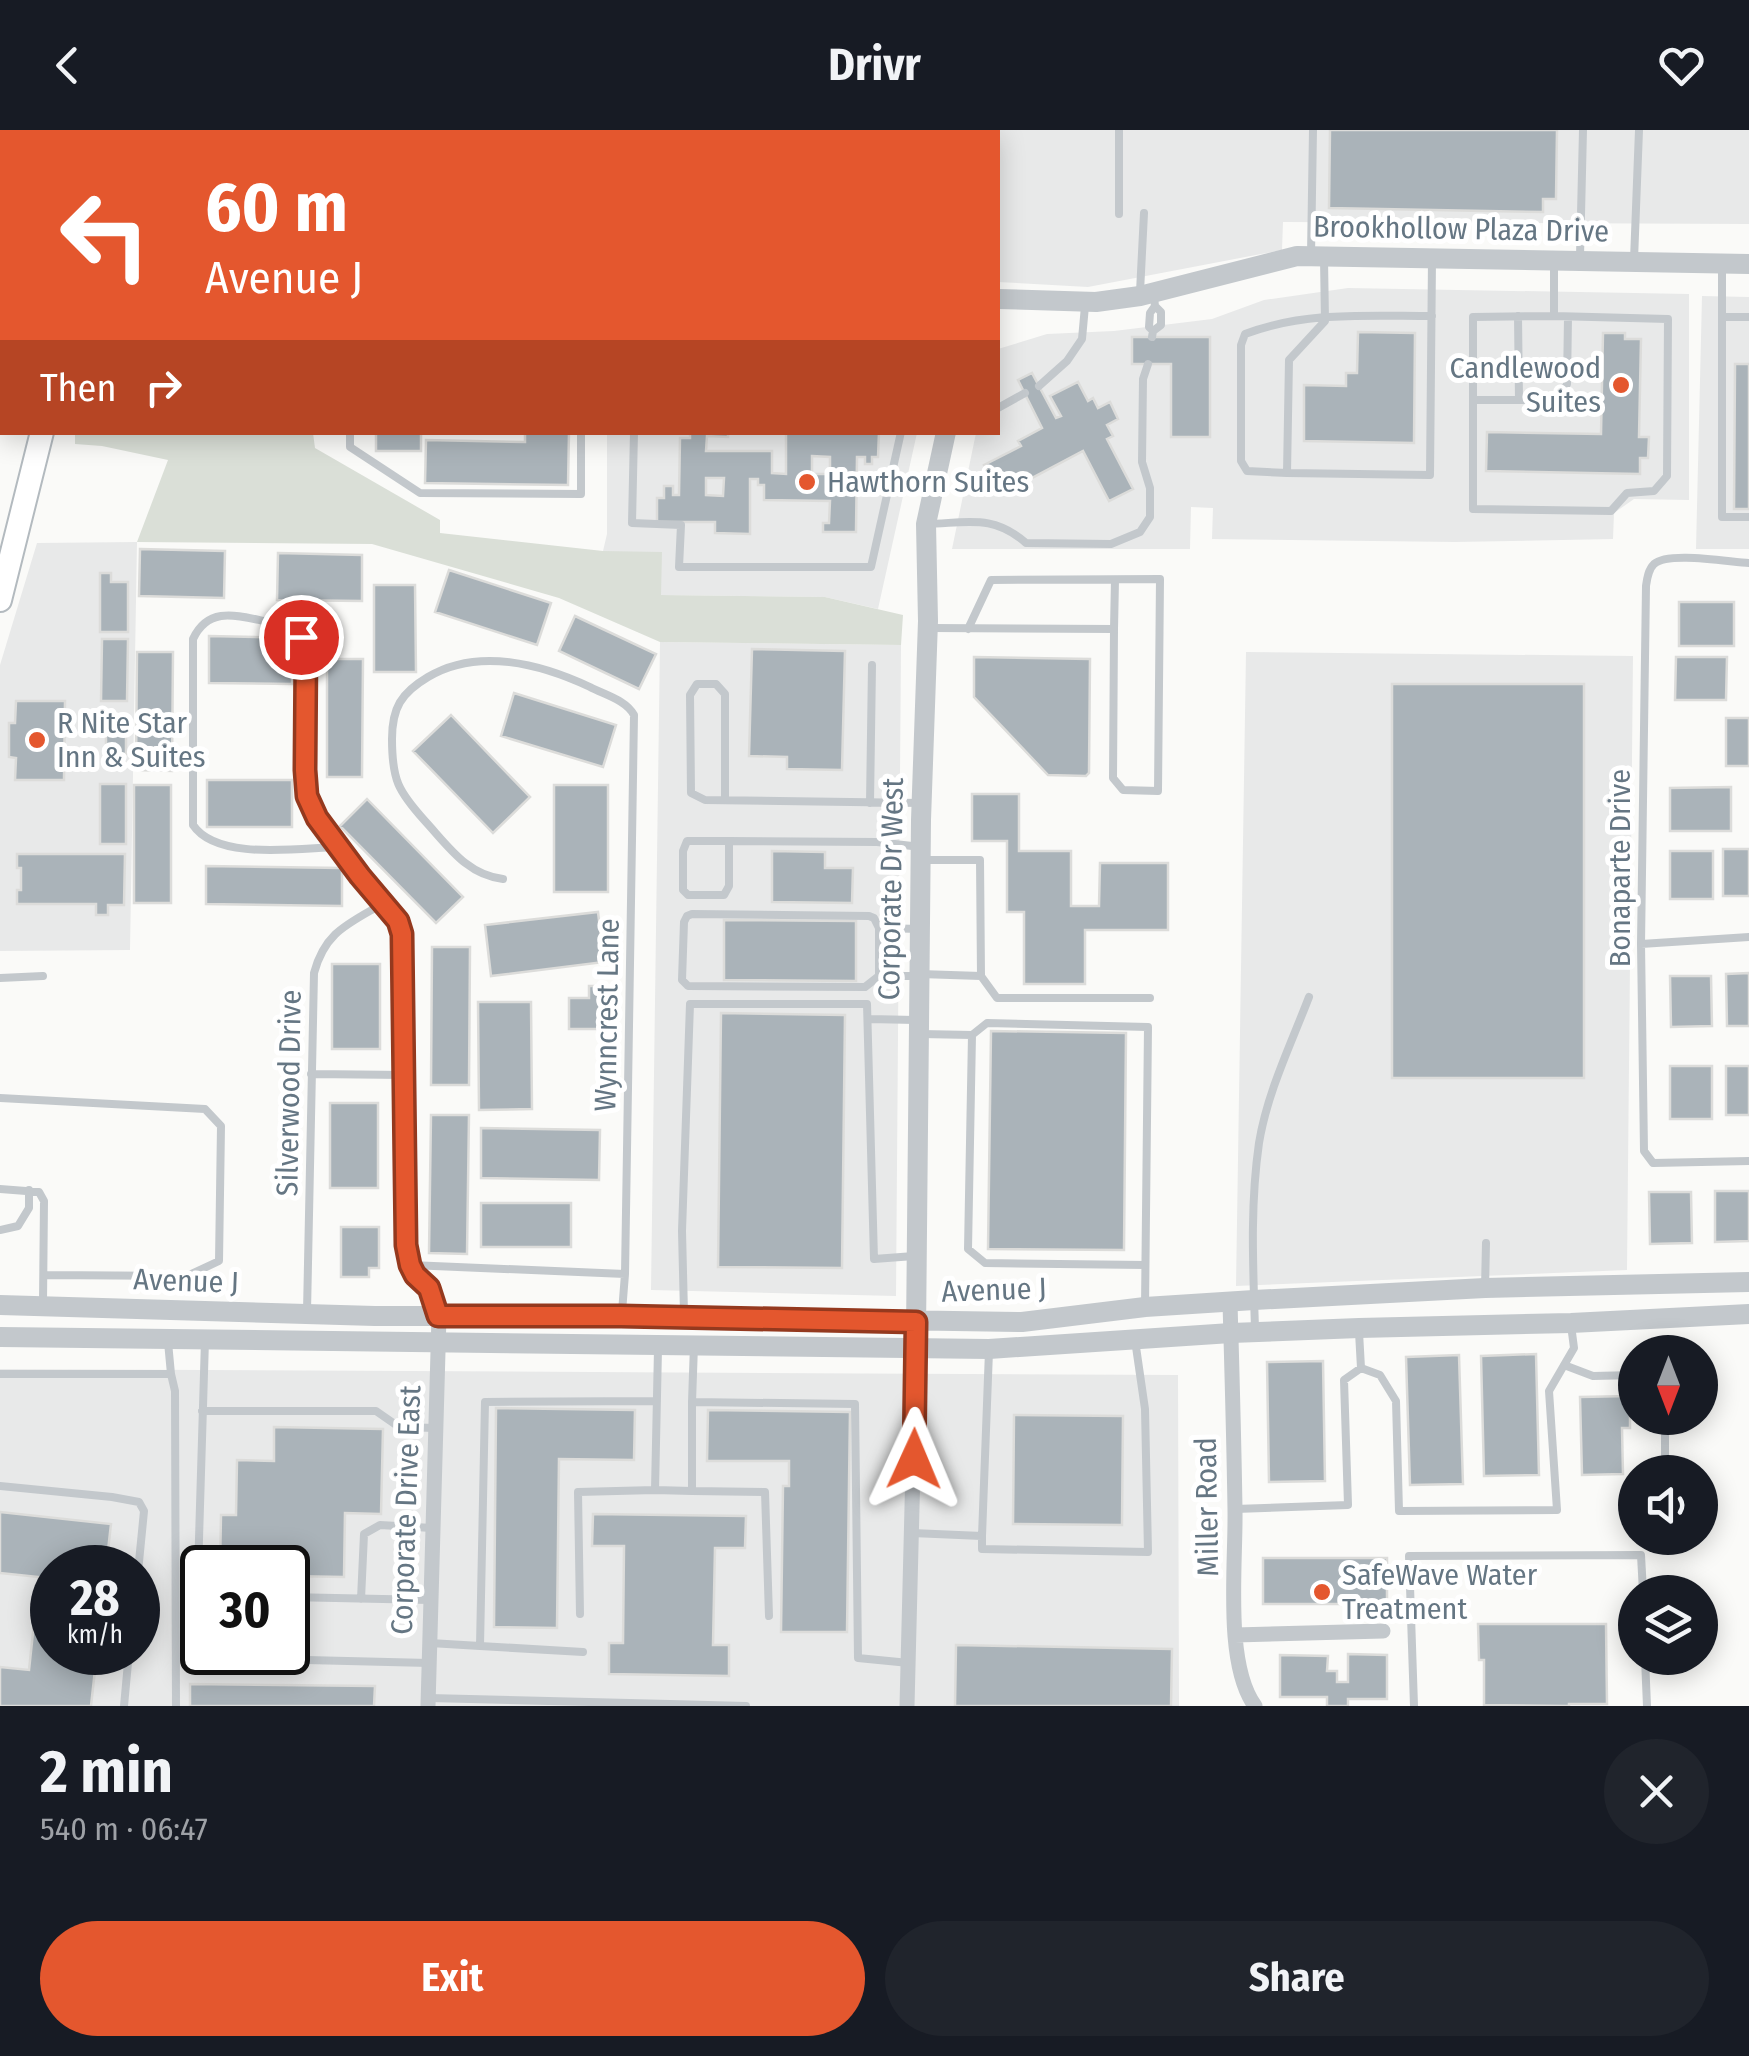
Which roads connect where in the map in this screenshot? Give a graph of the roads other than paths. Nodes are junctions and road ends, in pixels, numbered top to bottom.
1 (1119, 130) edge
2 (1312, 130) edge
3 (1583, 130) edge
4 (1639, 130) edge
5 (1144, 213) dead end
6 (1119, 214) dead end
7 (1318, 257) junction
8 (1432, 259) junction
9 (1554, 261) junction
10 (1580, 262) junction
11 (1634, 262) junction
12 (1722, 264) junction
13 (1749, 264) edge
14 (1150, 298) junction
15 (1000, 299) edge
16 (1086, 302) junction
17 (1326, 315) junction
18 (1432, 316) junction
19 (1518, 316) junction
20 (1554, 316) junction
21 (1568, 316) junction
22 (1722, 317) junction
23 (1749, 317) edge
24 (1152, 334) dead end
25 (1148, 364) dead end
26 (1040, 386) dead end
27 (1025, 394) dead end
28 (1473, 400) junction
29 (1518, 400) junction
30 (1000, 407) edge
31 (41, 435) edge
32 (350, 435) edge
33 (581, 435) edge
34 (634, 435) edge
35 (900, 435) edge
36 (945, 435) edge
37 (1287, 472) junction
38 (1749, 517) edge
39 (926, 524) junction
40 (1749, 564) edge
41 (1115, 580) junction
42 (0, 600) edge
43 (928, 628) junction
44 (968, 628) junction
45 (1114, 630) junction
46 (872, 665) dead end
47 (724, 800) junction
48 (870, 803) junction
49 (922, 804) junction
50 (729, 841) junction
51 (337, 847) junction
52 (920, 854) junction
53 (502, 879) dead end
54 (382, 904) junction
55 (879, 928) junction
56 (920, 929) junction
57 (1749, 938) edge
58 (1641, 944) junction
59 (920, 975) junction
60 (43, 976) dead end
61 (879, 976) junction
62 (980, 976) junction
63 (0, 978) edge
64 (1309, 997) dead end
65 (1150, 998) dead end
66 (869, 1020) junction
67 (919, 1027) junction
68 (972, 1034) junction
69 (312, 1074) junction
70 (405, 1076) junction
71 (0, 1098) edge
72 (1749, 1161) edge
73 (0, 1188) edge
74 (29, 1190) junction
75 (0, 1230) edge
76 (1486, 1242) dead end
77 (915, 1256) junction
78 (410, 1265) junction
79 (1145, 1265) junction
80 (625, 1274) junction
81 (44, 1275) junction
82 (1749, 1282) edge
83 (1485, 1288) junction
84 (1254, 1300) junction
85 (1230, 1303) junction
86 (0, 1305) edge
87 (43, 1306) junction
88 (1144, 1307) junction
89 (169, 1312) junction
90 (1749, 1314) edge
91 (307, 1315) junction
92 (438, 1316) junction
93 (621, 1316) junction
94 (684, 1318) junction
95 (916, 1322) junction
96 (1571, 1324) junction
97 (1358, 1328) junction
98 (1255, 1332) junction
99 (1231, 1333) junction
100 (0, 1337) edge
101 (168, 1338) junction
102 (205, 1338) junction
103 (1136, 1340) junction
104 (438, 1344) junction
105 (658, 1344) junction
106 (694, 1344) junction
107 (916, 1348) junction
108 (989, 1349) junction
109 (1564, 1364) junction
110 (1361, 1368) junction
111 (0, 1374) edge
112 (170, 1374) junction
113 (1618, 1376) edge
114 (657, 1401) junction
115 (692, 1402) junction
116 (202, 1411) junction
117 (436, 1428) junction
118 (0, 1486) edge
119 (655, 1490) junction
120 (692, 1491) junction
121 (1235, 1509) junction
122 (433, 1528) junction
123 (912, 1534) junction
124 (982, 1536) junction
125 (141, 1545) edge
126 (199, 1545) edge
127 (1642, 1575) edge
128 (310, 1598) edge
129 (361, 1599) junction
130 (430, 1600) junction
131 (580, 1614) dead end
132 (769, 1616) dead end
133 (1383, 1631) dead end
134 (1235, 1634) junction
135 (430, 1644) junction
136 (480, 1646) junction
137 (583, 1652) dead end
138 (310, 1660) edge
139 (429, 1663) junction
140 (908, 1663) junction
141 (127, 1675) edge
142 (1646, 1675) edge
143 (428, 1702) edge
144 (670, 1705) edge
145 (124, 1706) edge
146 (176, 1706) edge
147 (746, 1706) edge
148 (908, 1706) edge
149 (1255, 1706) edge
150 (1414, 1706) edge
151 (1647, 1706) edge

1 - 6 lane
2 - 7 lane
3 - 10 lane
4 - 11 lane
5 - 14 lane
7 - 8 street, Brookhollow Plaza Drive
7 - 14 street, Brookhollow Plaza Drive
7 - 17 lane
8 - 9 street, Brookhollow Plaza Drive
8 - 18 lane
9 - 10 street, Brookhollow Plaza Drive
9 - 20 lane
10 - 11 street, Brookhollow Plaza Drive
11 - 12 street, Brookhollow Plaza Drive
12 - 13 street, Brookhollow Plaza Drive
12 - 22 lane
14 - 16 street, Brookhollow Plaza Drive
14 - 24 lane
15 - 16 street, Brookhollow Plaza Drive
16 - 26 lane
17 - 18 lane
17 - 37 lane
17 - 37 lane
18 - 37 lane
19 - 20 lane
19 - 28 lane
19 - 29 lane
20 - 21 lane
21 - 28 lane
21 - 29 lane
22 - 23 lane
22 - 38 lane
25 - 39 lane
27 - 30 lane
28 - 29 lane
31 - 42 main road
32 - 33 lane
34 - 35 lane
36 - 39 street, Corporate Dr West
39 - 43 street, Corporate Dr West
40 - 58 lane, Bonaparte Drive
41 - 44 lane
41 - 45 lane
41 - 45 lane
43 - 44 lane
43 - 49 street, Corporate Dr West
44 - 45 lane
46 - 48 lane
47 - 47 lane
47 - 48 lane
48 - 49 lane
49 - 52 street, Corporate Dr West
50 - 50 lane
50 - 52 lane
51 - 51 lane
51 - 54 lane
52 - 56 street, Corporate Dr West
52 - 62 lane
53 - 80 lane, Wynncrest Lane
54 - 69 lane, Silverwood Drive
54 - 70 lane
55 - 56 lane
55 - 61 lane
55 - 61 lane
56 - 59 street, Corporate Dr West
57 - 58 lane
58 - 72 lane, Bonaparte Drive
59 - 61 lane
59 - 62 lane
59 - 67 street, Corporate Dr West
60 - 63 lane
62 - 65 lane
64 - 84 lane
66 - 67 lane
66 - 77 lane
66 - 94 lane
67 - 68 lane
67 - 77 street, Corporate Dr West
68 - 79 lane
68 - 79 lane
69 - 70 lane
69 - 91 lane, Silverwood Drive
70 - 78 lane
71 - 81 lane
73 - 74 lane
74 - 75 lane
74 - 81 lane
76 - 83 lane
77 - 95 street, Corporate Dr West
78 - 80 lane
78 - 92 lane
79 - 88 lane
80 - 93 lane, Wynncrest Lane
81 - 87 lane
82 - 83 street, Avenue J
83 - 84 street, Avenue J
84 - 85 street, Avenue J
84 - 98 lane
85 - 88 street, Avenue J
85 - 99 street, Miller Road
86 - 87 street, Avenue J
87 - 89 street, Avenue J
88 - 95 street, Avenue J
89 - 91 street, Avenue J
89 - 101 street
90 - 96 street, Avenue J
91 - 92 street, Avenue J
92 - 93 street, Avenue J
92 - 104 street, Corporate Drive East
93 - 94 street, Avenue J
94 - 95 street, Avenue J
95 - 107 street, Corporate Dr West
96 - 97 street, Avenue J
96 - 109 lane
97 - 98 street, Avenue J
97 - 110 lane
98 - 99 street, Avenue J
99 - 103 street, Avenue J
99 - 121 street, Miller Road
100 - 101 street, Avenue J
101 - 102 street, Avenue J
101 - 112 lane
102 - 104 street, Avenue J
102 - 116 lane
103 - 108 street, Avenue J
103 - 124 lane
104 - 105 street, Avenue J
104 - 117 street, Corporate Drive East
105 - 106 street, Avenue J
105 - 114 lane
106 - 107 street, Avenue J
106 - 115 lane
107 - 108 street, Avenue J
107 - 123 street
108 - 124 lane
109 - 110 lane
109 - 113 lane
110 - 121 lane
111 - 112 lane
112 - 146 lane
114 - 119 lane
114 - 136 lane
115 - 120 lane
115 - 140 lane
116 - 117 lane
116 - 126 lane
117 - 122 street, Corporate Drive East
118 - 125 lane
119 - 120 lane
119 - 131 lane
120 - 132 lane
121 - 134 street, Miller Road
122 - 129 lane
122 - 130 street, Corporate Drive East
123 - 124 lane
123 - 140 street
127 - 150 lane
128 - 129 lane
129 - 130 lane
130 - 135 street, Corporate Drive East
133 - 134 street
134 - 149 street, Miller Road
135 - 136 lane
135 - 139 street, Corporate Drive East
136 - 137 lane
138 - 139 lane
139 - 143 street, Corporate Drive East
140 - 148 street
141 - 145 lane
142 - 151 lane
143 - 144 lane
144 - 147 lane

